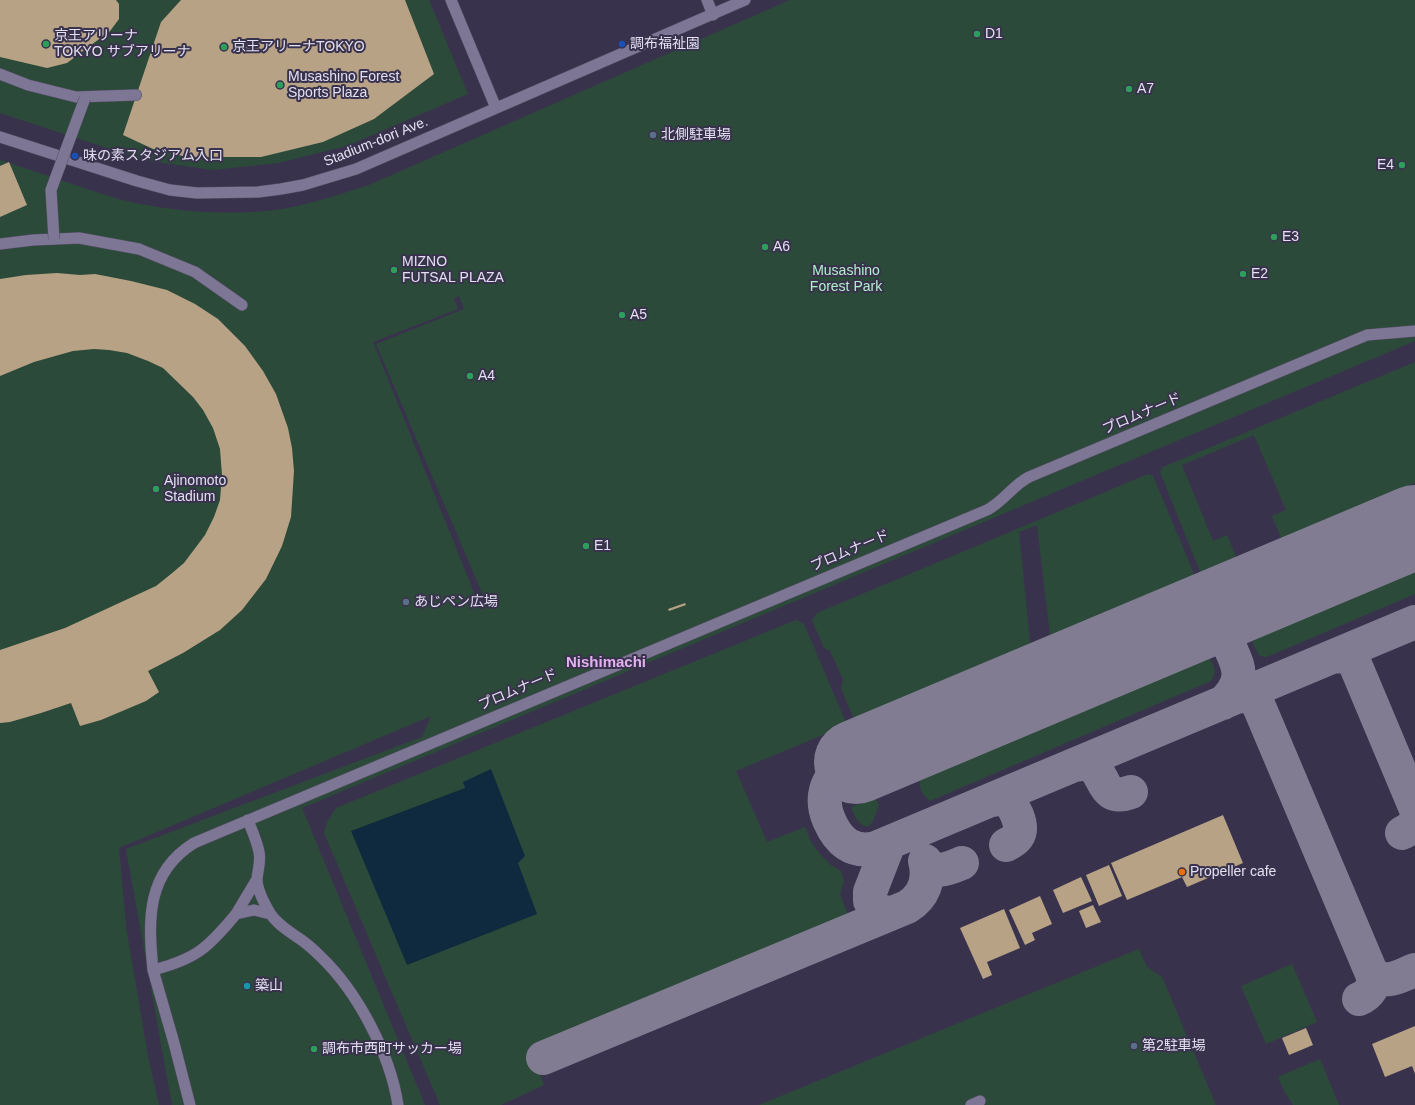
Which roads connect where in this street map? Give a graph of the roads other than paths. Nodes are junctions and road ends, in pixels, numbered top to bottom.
1 (451, 0) edge
2 (707, 0) edge
3 (746, 0) edge
4 (713, 15) junction
5 (0, 74) edge
6 (136, 95) dead end
7 (85, 98) junction
8 (496, 108) junction
9 (0, 136) edge
10 (54, 239) junction
11 (0, 244) edge
12 (242, 305) dead end
13 (1415, 331) edge
14 (248, 820) junction
15 (257, 879) junction
16 (236, 914) junction
17 (270, 914) junction
18 (153, 970) junction
19 (190, 1105) edge
20 (398, 1105) edge

1 - 8 street
2 - 4 street
3 - 4 street, Stadium-dori Ave.
4 - 8 street, Stadium-dori Ave.
5 - 7 street
6 - 7 street
7 - 10 street, bridge
8 - 9 street, Stadium-dori Ave.
10 - 11 street
10 - 12 street
13 - 14 street, プロムナード
14 - 15 street
14 - 18 street, プロムナード
15 - 16 street
15 - 17 street
16 - 17 street
16 - 18 street
17 - 20 street
18 - 19 street, プロムナード

